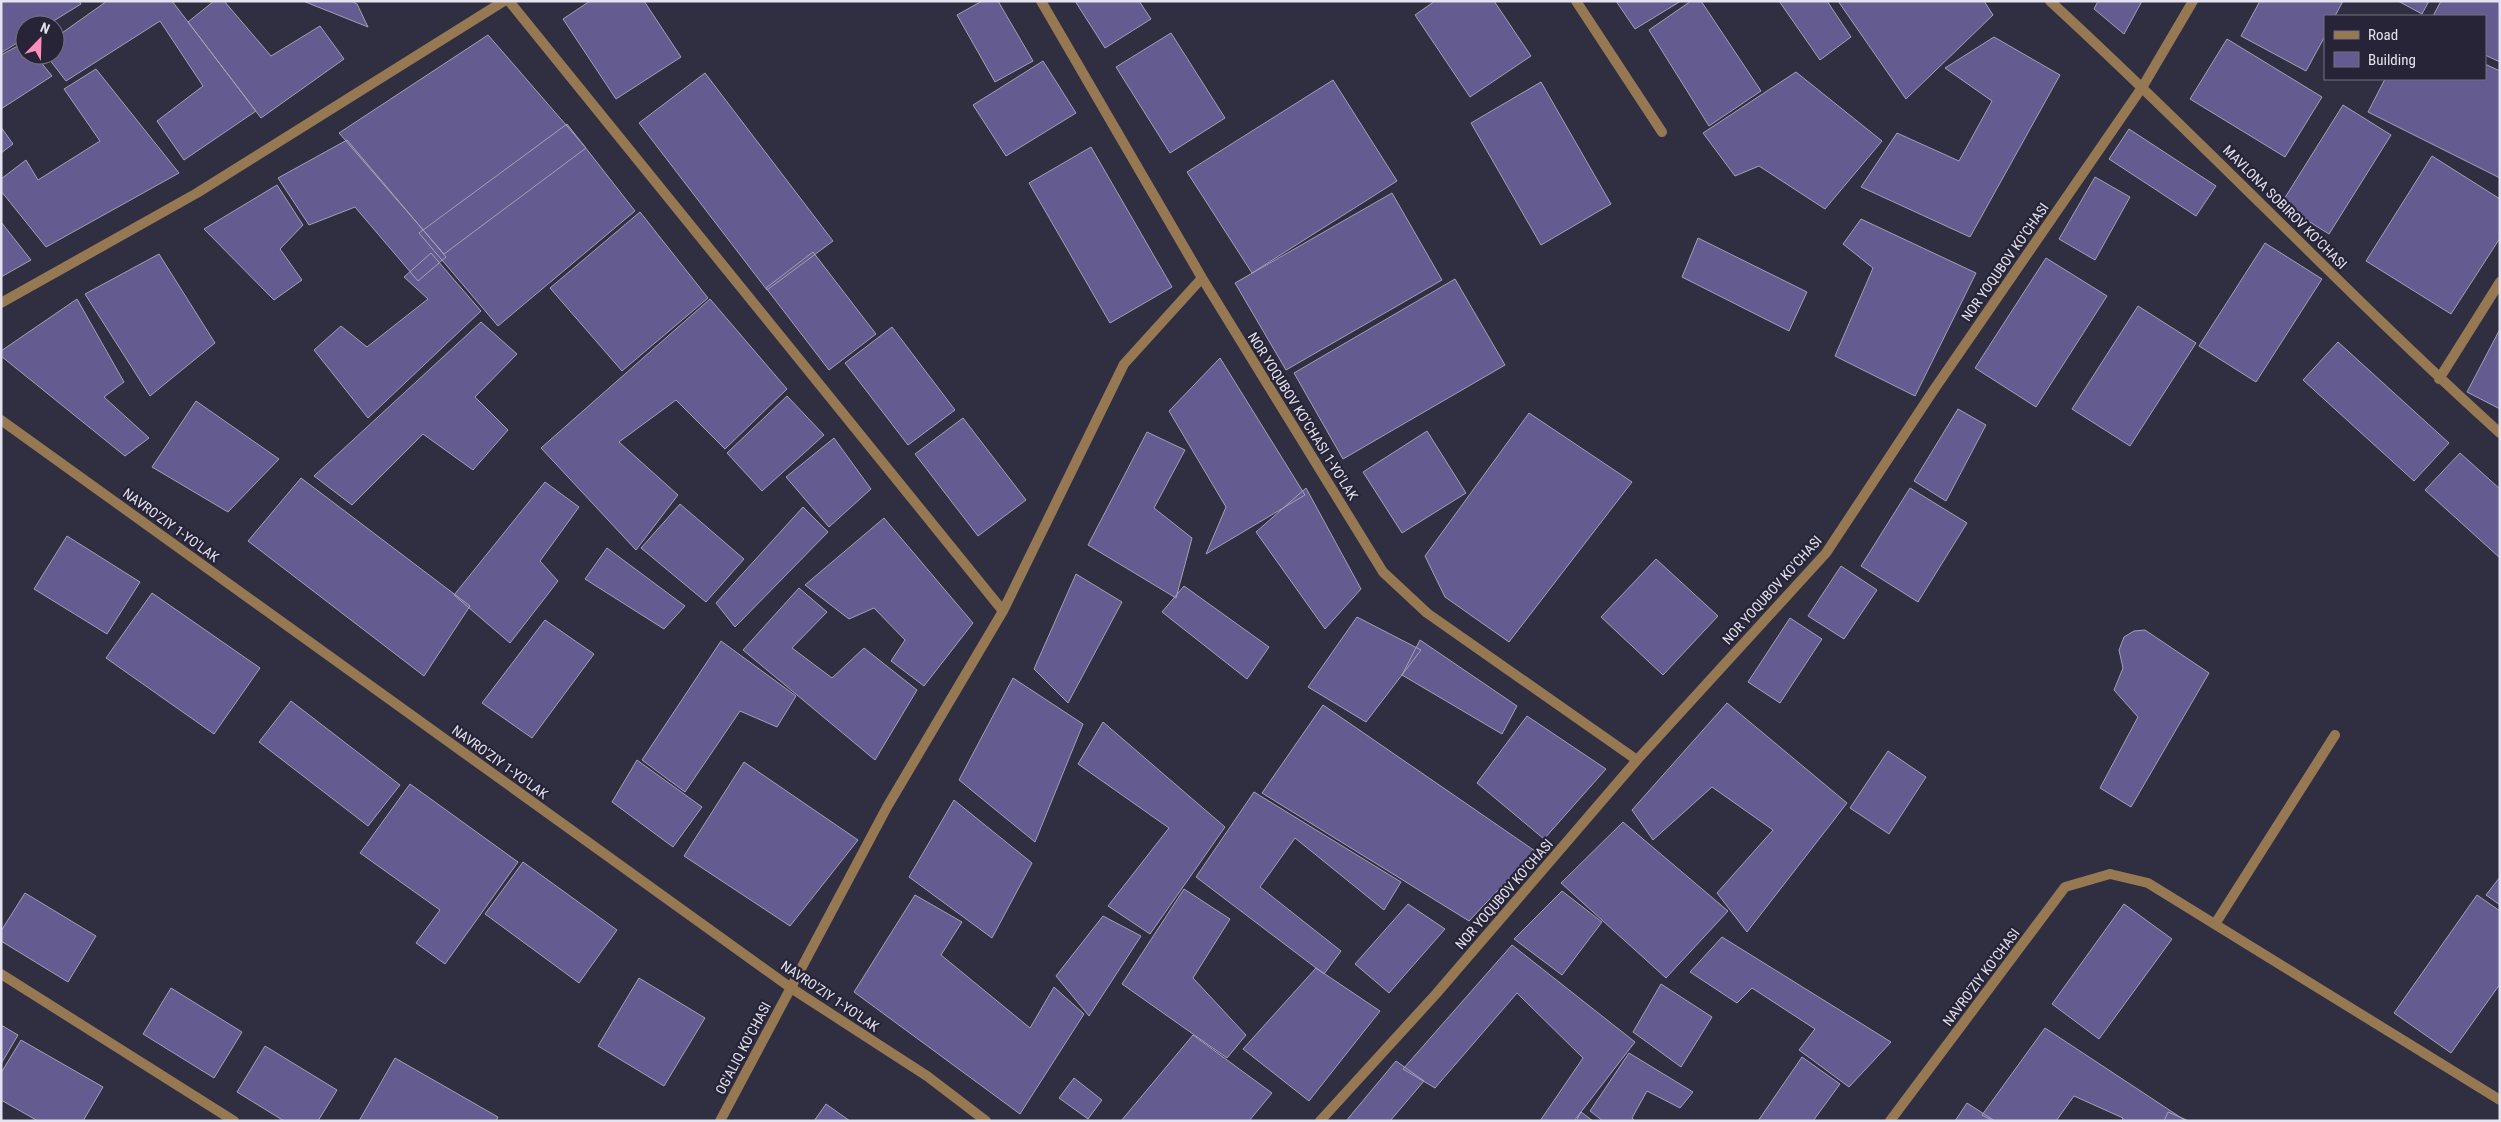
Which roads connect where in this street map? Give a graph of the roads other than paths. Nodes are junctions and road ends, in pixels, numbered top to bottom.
1 (504, 1) edge
2 (509, 1) edge
3 (1041, 1) edge
4 (1576, 1) edge
5 (2050, 1) edge
6 (2193, 1) edge
7 (2143, 86) junction
8 (1662, 132) dead end
9 (1202, 278) junction
10 (2500, 282) edge
11 (1, 303) edge
12 (2439, 378) junction
13 (1, 420) edge
14 (2500, 434) edge
15 (1003, 611) junction
16 (2335, 735) dead end
17 (1636, 760) junction
18 (2215, 924) junction
19 (1, 974) edge
20 (791, 988) junction
21 (2500, 1100) edge
22 (234, 1121) edge
23 (720, 1121) edge
24 (986, 1121) edge
25 (1320, 1121) edge
26 (1890, 1121) edge

1 - 11 street
2 - 15 street
3 - 9 street, NOR YOQUBOV KO'CHASI 1-YO'LAK
4 - 8 street
5 - 7 street, MAVLONA SOBIROV KO'CHASI
6 - 7 street, NOR YOQUBOV KO'CHASI
7 - 12 street, MAVLONA SOBIROV KO'CHASI
7 - 17 street, NOR YOQUBOV KO'CHASI
9 - 15 street, OG'ALIQ KO'CHASI
9 - 17 street, NOR YOQUBOV KO'CHASI 1-YO'LAK
10 - 12 street
12 - 14 street, MAVLONA SOBIROV KO'CHASI
13 - 20 street, NAVRO'ZIY 1-YO'LAK
15 - 20 street, OG'ALIQ KO'CHASI
16 - 18 street
17 - 25 street, NOR YOQUBOV KO'CHASI
18 - 21 street
18 - 26 street, NAVRO'ZIY KO'CHASI
19 - 22 street
20 - 23 street, OG'ALIQ KO'CHASI
20 - 24 street, NAVRO'ZIY 1-YO'LAK

